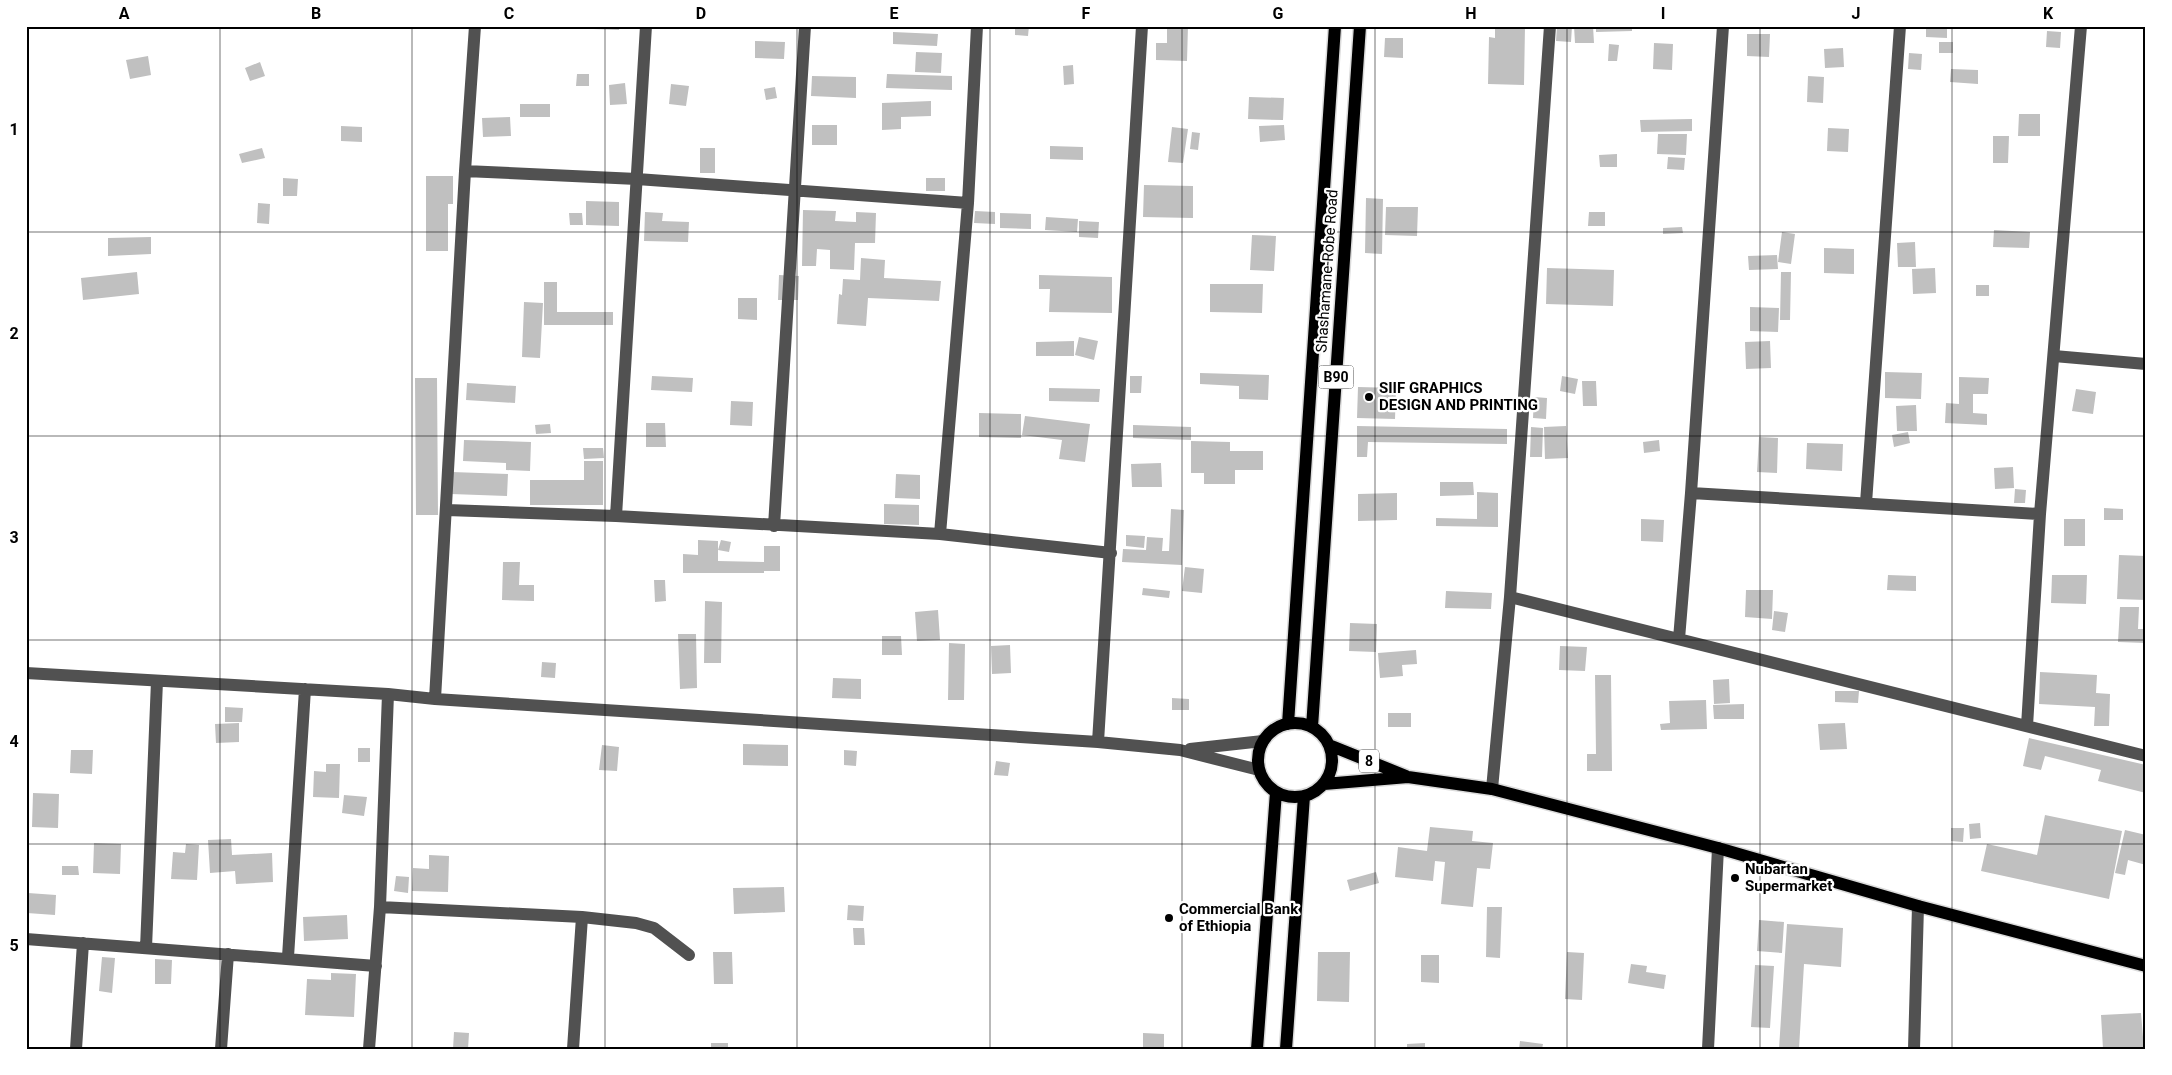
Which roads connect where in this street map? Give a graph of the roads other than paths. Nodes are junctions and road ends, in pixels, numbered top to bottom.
1 (475, 26) edge
2 (646, 26) edge
3 (805, 26) edge
4 (977, 26) edge
5 (1142, 26) edge
6 (1335, 26) edge
7 (1360, 26) edge
8 (1550, 26) edge
9 (1723, 26) edge
10 (1900, 26) edge
11 (2081, 26) edge
12 (465, 171) junction
13 (637, 179) junction
14 (795, 191) junction
15 (968, 203) junction
16 (2054, 356) junction
17 (2146, 364) edge
18 (1691, 493) junction
19 (1866, 503) junction
20 (447, 510) junction
21 (2040, 514) junction
22 (616, 516) junction
23 (774, 526) junction
24 (940, 534) junction
25 (1111, 553) junction
26 (1510, 597) junction
27 (1679, 640) junction
28 (26, 673) edge
29 (157, 681) junction
30 (305, 689) junction
31 (388, 694) junction
32 (435, 699) junction
33 (1288, 724) junction
34 (2027, 726) junction
35 (1312, 727) junction
36 (1263, 741) junction
37 (1098, 742) junction
38 (1329, 745) junction
39 (1180, 750) junction
40 (2146, 756) edge
41 (1259, 770) junction
42 (1408, 777) junction
43 (1324, 784) junction
44 (1492, 789) junction
45 (1276, 792) junction
46 (1304, 796) junction
47 (1718, 848) junction
48 (380, 906) junction
49 (1918, 906) junction
50 (582, 918) junction
51 (26, 938) edge
52 (84, 943) junction
53 (146, 948) junction
54 (228, 954) junction
55 (688, 955) dead end
56 (288, 957) junction
57 (376, 966) junction
58 (2146, 966) edge
59 (76, 1049) edge
60 (221, 1049) edge
61 (369, 1049) edge
62 (573, 1049) edge
63 (1257, 1049) edge
64 (1286, 1049) edge
65 (1708, 1049) edge
66 (1914, 1049) edge

1 - 12 street
2 - 13 street
3 - 14 street
4 - 15 street
5 - 25 street
6 - 33 main road, Shashamane-Robe Road / B90
7 - 35 main road, Shashamane-Robe Road / B90
8 - 26 street
9 - 18 street
10 - 19 street
11 - 16 street
12 - 13 street
12 - 20 street
13 - 14 street
13 - 22 street
14 - 15 street
14 - 23 street
15 - 24 street
16 - 17 street
16 - 21 street
18 - 19 street
18 - 27 street
19 - 21 street
20 - 22 street
20 - 32 street
21 - 34 street
22 - 23 street
23 - 24 street
24 - 25 street
25 - 37 street
26 - 27 street
26 - 44 street
27 - 34 street
28 - 29 street
29 - 30 street
29 - 53 street
30 - 31 street
30 - 56 street
31 - 32 street
31 - 48 street
32 - 37 street
33 - 35 main road
33 - 36 main road
34 - 40 street
35 - 38 main road
36 - 39 street
36 - 41 main road
37 - 39 street
38 - 42 main road, 8
38 - 43 main road
39 - 41 street
41 - 45 main road
42 - 43 main road, 8
42 - 44 main road, 8
43 - 46 main road
44 - 47 main road, 8
45 - 46 main road
45 - 63 main road
46 - 64 main road
47 - 49 main road, 8
47 - 65 street
48 - 50 street
48 - 57 street
49 - 58 main road, 8
49 - 66 street
50 - 55 street
50 - 62 street
51 - 52 street
52 - 53 street
52 - 59 street
53 - 54 street
54 - 56 street
54 - 60 street
56 - 57 street
57 - 61 street

